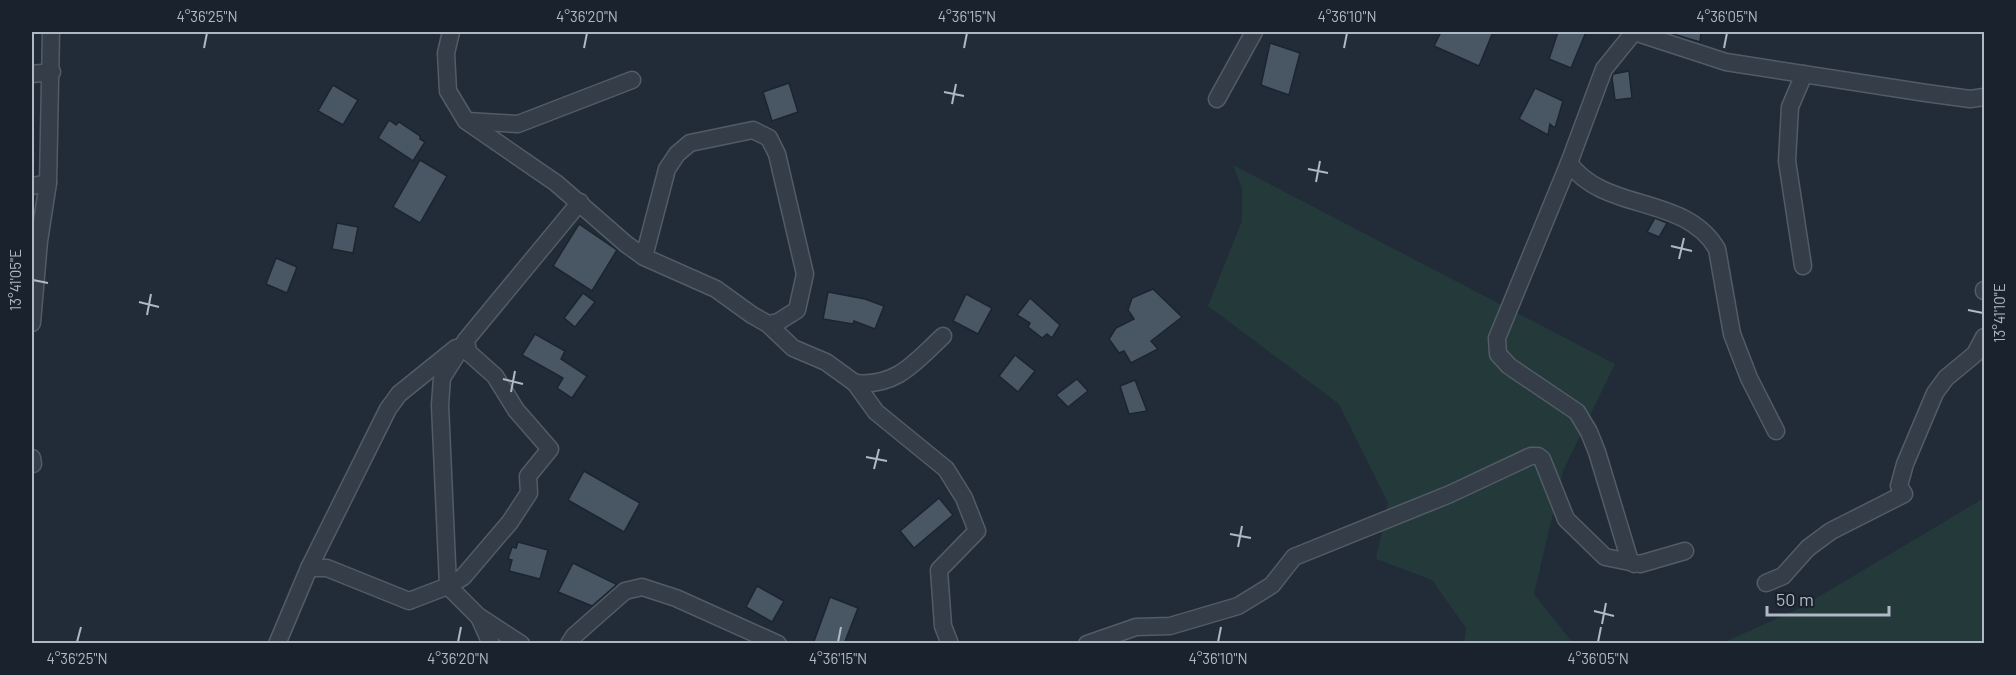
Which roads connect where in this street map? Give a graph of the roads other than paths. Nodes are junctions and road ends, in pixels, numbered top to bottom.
1 (51, 32) edge
2 (451, 32) edge
3 (1254, 32) edge
4 (1634, 32) edge
5 (52, 72) junction
6 (32, 74) edge
7 (1804, 74) junction
8 (632, 80) dead end
9 (1984, 97) edge
10 (1217, 99) dead end
11 (466, 121) junction
12 (1569, 163) junction
13 (40, 184) edge
14 (580, 202) junction
15 (644, 257) junction
16 (1803, 266) dead end
17 (32, 323) edge
18 (768, 324) junction
19 (943, 336) dead end
20 (1984, 337) edge
21 (466, 340) junction
22 (855, 383) junction
23 (1776, 431) dead end
24 (1684, 551) dead end
25 (1634, 564) junction
26 (309, 568) junction
27 (1766, 583) dead end
28 (448, 586) junction
29 (478, 616) junction
30 (277, 644) edge
31 (491, 644) edge
32 (521, 644) edge
33 (569, 644) edge
34 (778, 644) edge
35 (950, 644) edge
36 (1087, 644) edge

1 - 5 street
2 - 11 street
3 - 10 street
4 - 7 street
4 - 12 street
5 - 6 street
5 - 13 street
7 - 9 street
7 - 16 street
8 - 11 street
11 - 14 street
12 - 23 street
12 - 25 street
13 - 17 street
14 - 15 street
14 - 21 street
15 - 18 street
15 - 18 street
18 - 22 street
19 - 22 street
20 - 27 street
21 - 26 street
21 - 28 street
21 - 28 street
22 - 35 street
24 - 25 street
25 - 36 street
26 - 28 street
26 - 30 street
28 - 29 street
29 - 31 street
29 - 32 street
33 - 34 street

